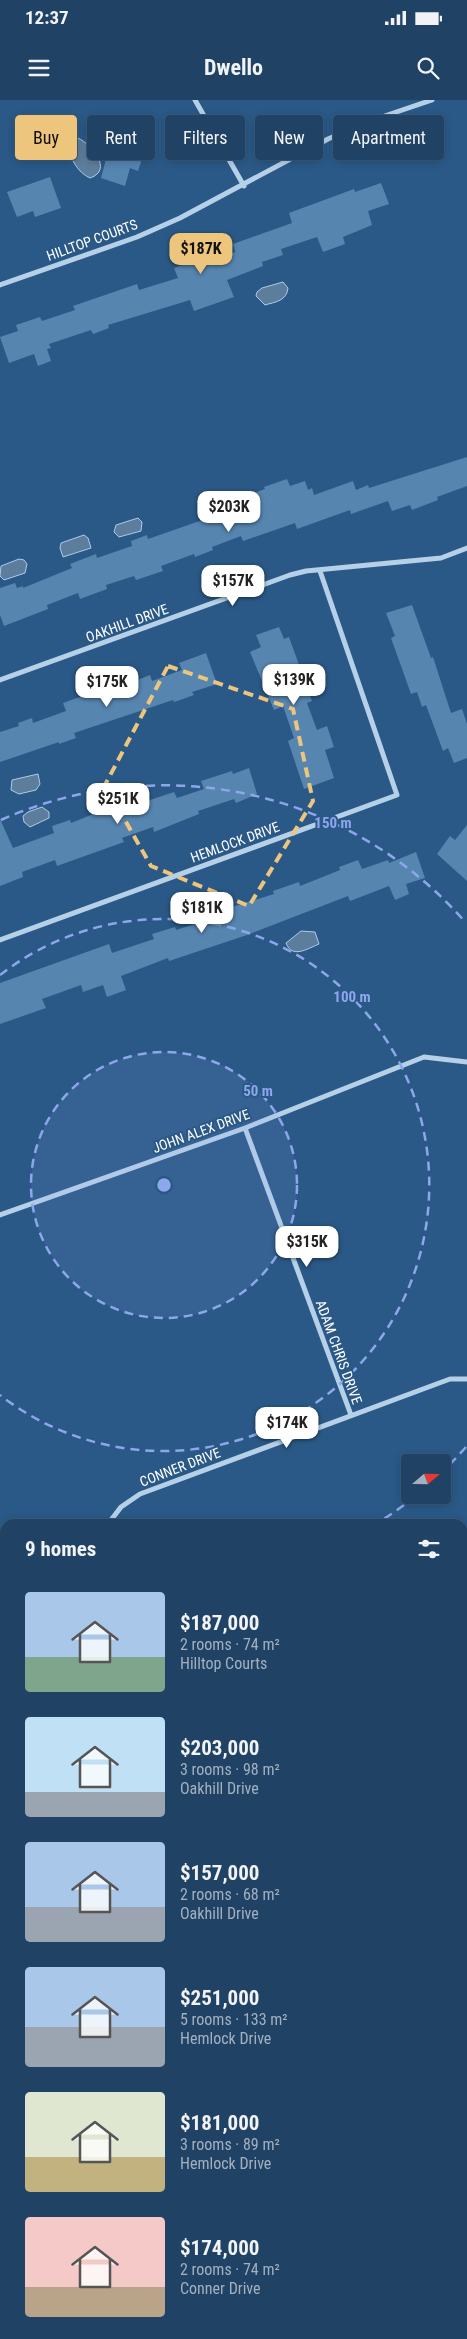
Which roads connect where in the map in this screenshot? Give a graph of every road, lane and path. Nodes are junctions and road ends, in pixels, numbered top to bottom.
1 (195, 100) edge
2 (432, 100) edge
3 (244, 186) junction
4 (0, 285) edge
5 (467, 548) edge
6 (320, 571) junction
7 (0, 680) edge
8 (0, 940) edge
9 (467, 1062) edge
10 (245, 1128) junction
11 (0, 1215) edge
12 (467, 1379) edge
13 (351, 1415) junction
14 (112, 1519) edge

1 - 3 street
2 - 3 street, HILLTOP COURTS
3 - 4 street, HILLTOP COURTS
5 - 6 street, OAKHILL DRIVE
6 - 7 street, OAKHILL DRIVE
6 - 8 street, HEMLOCK DRIVE
9 - 10 street, JOHN ALEX DRIVE
10 - 11 street, JOHN ALEX DRIVE
10 - 13 street, ADAM CHRIS DRIVE
12 - 13 street, CONNER DRIVE
13 - 14 street, CONNER DRIVE

